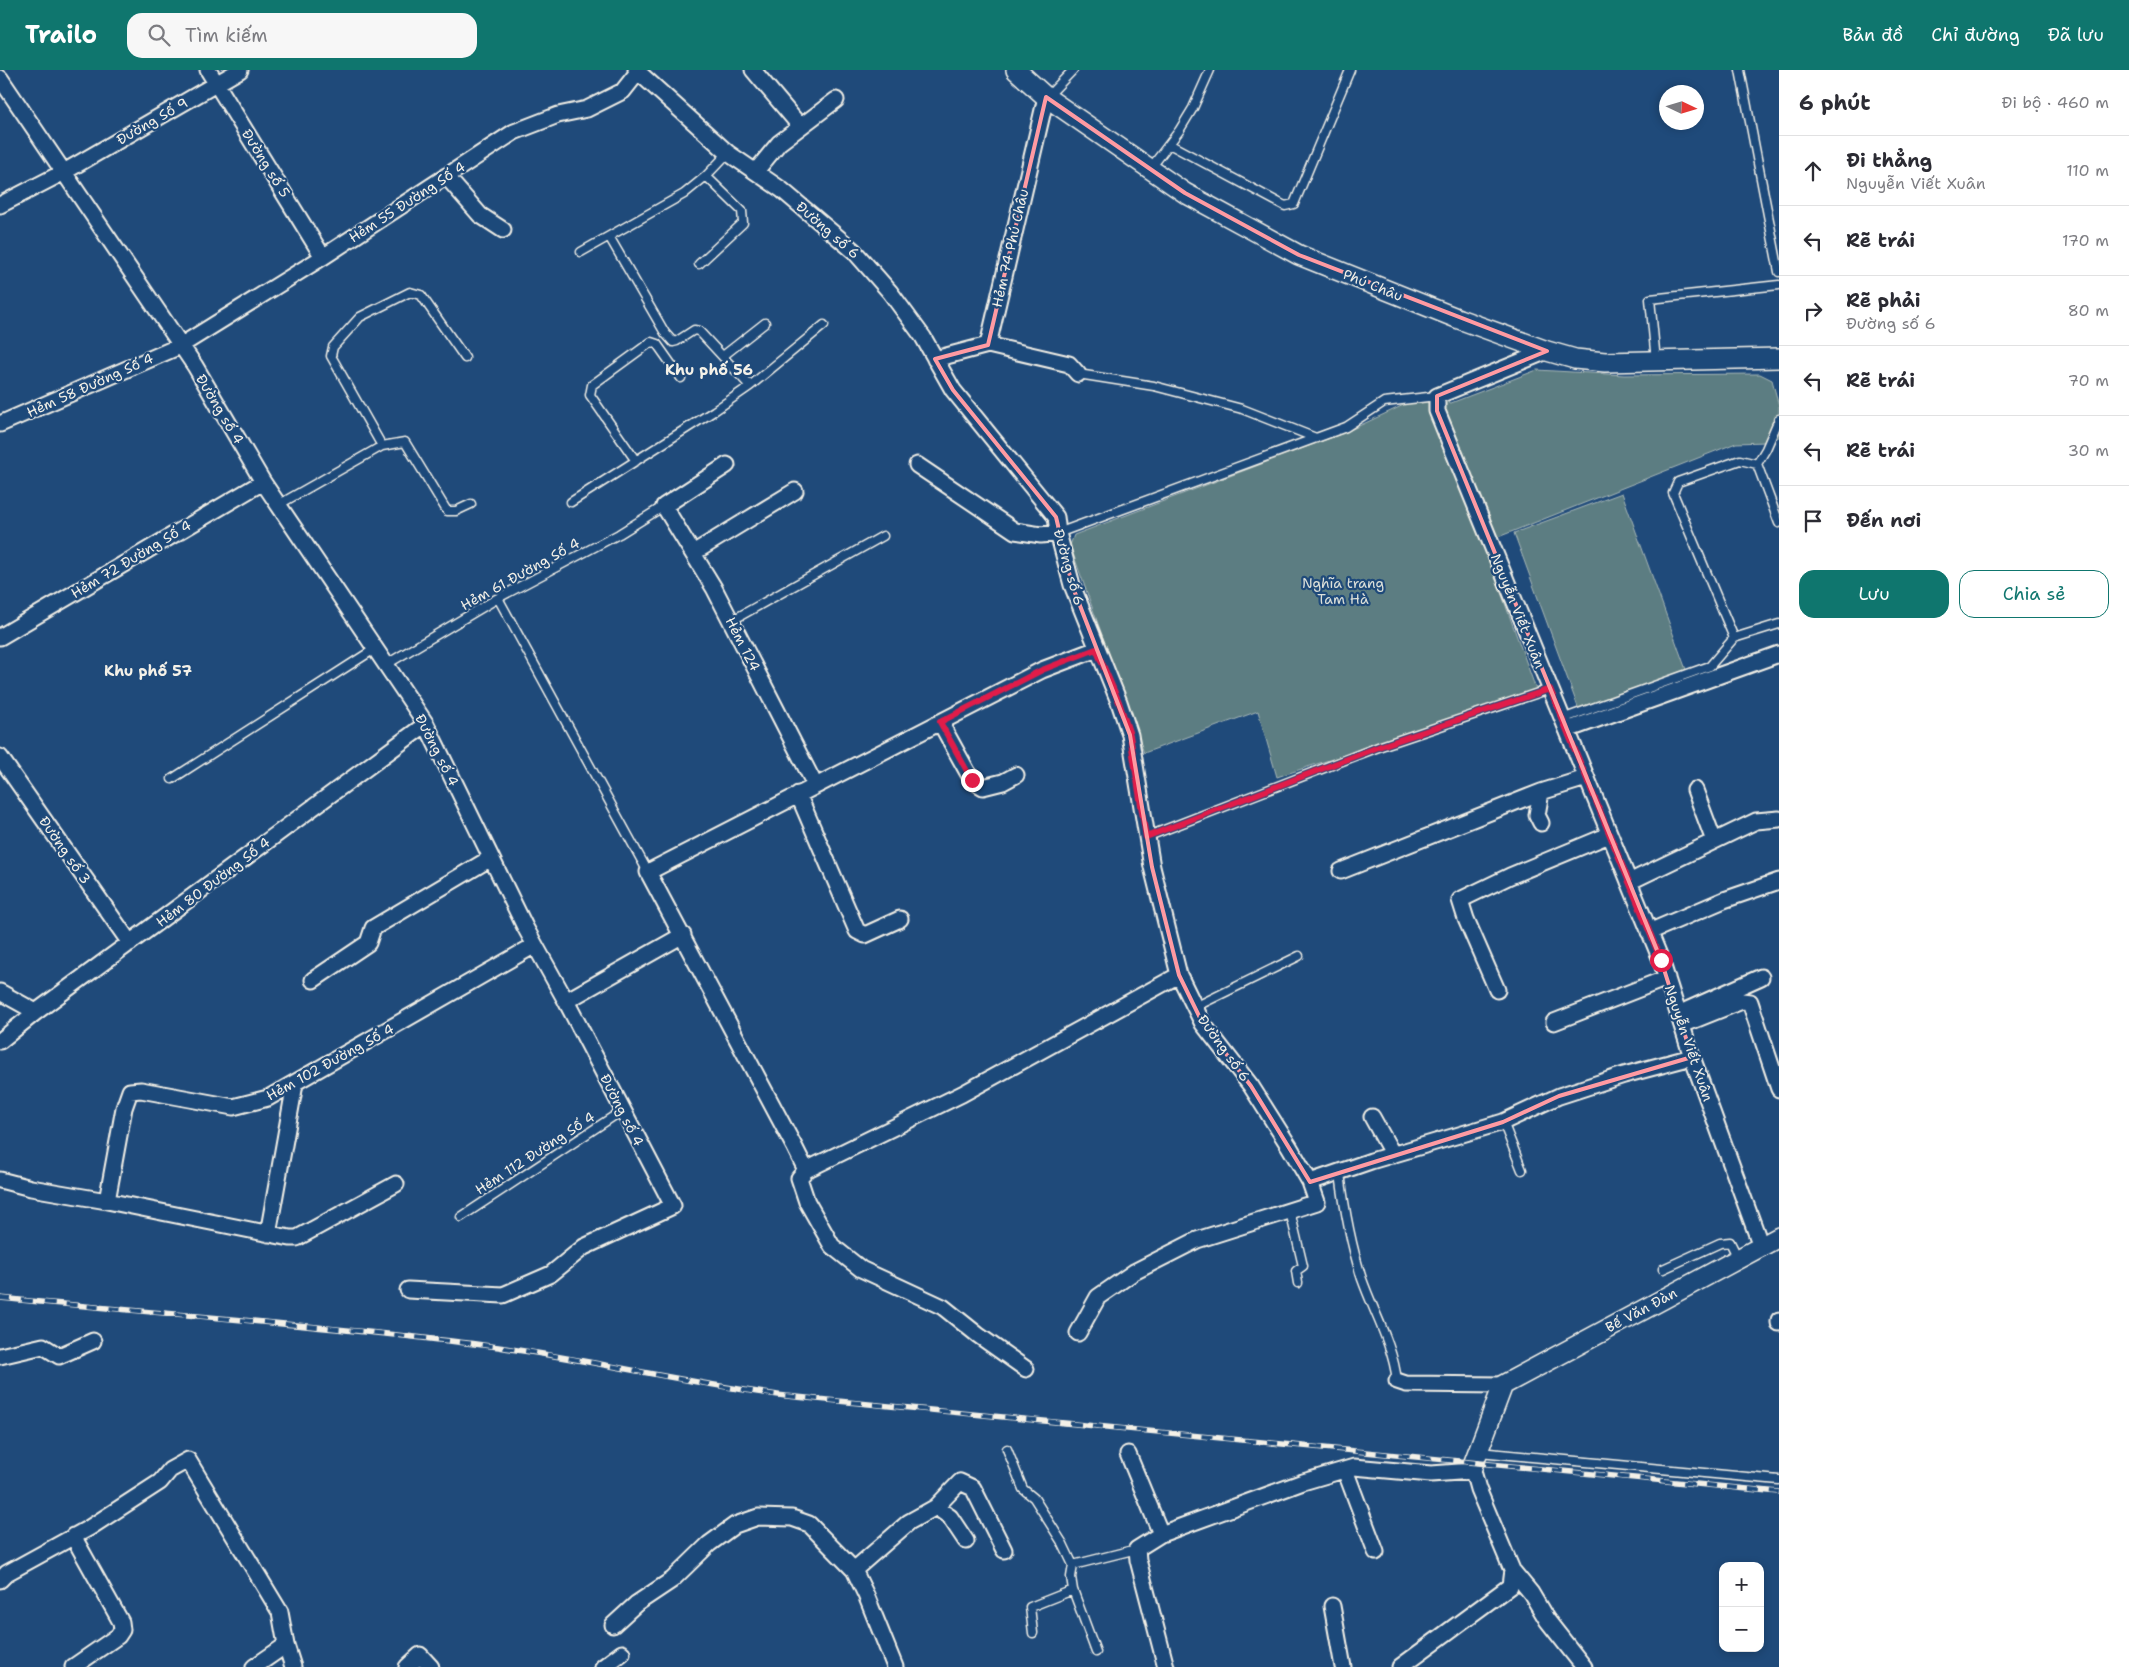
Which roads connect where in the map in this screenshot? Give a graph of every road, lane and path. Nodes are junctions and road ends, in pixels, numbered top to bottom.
1 (208, 70) edge
2 (240, 70) edge
3 (753, 70) edge
4 (1016, 70) edge
5 (1074, 70) edge
6 (1210, 70) edge
7 (1350, 70) edge
8 (1740, 70) edge
9 (637, 71) edge
10 (0, 78) edge
11 (216, 84) junction
12 (1046, 97) junction
13 (836, 100) dead end
14 (800, 126) junction
15 (1169, 144) junction
16 (728, 153) junction
17 (1150, 169) junction
18 (756, 171) junction
19 (64, 172) junction
20 (446, 176) junction
21 (706, 176) junction
22 (0, 205) edge
23 (503, 230) dead end
24 (610, 238) junction
25 (581, 252) dead end
26 (323, 257) junction
27 (699, 264) dead end
28 (1779, 272) edge
29 (1779, 285) edge
30 (765, 323) dead end
31 (824, 325) dead end
32 (988, 345) junction
33 (180, 346) junction
34 (1547, 351) junction
35 (723, 356) junction
36 (464, 358) dead end
37 (935, 359) junction
38 (1656, 360) junction
39 (1779, 360) edge
40 (1078, 374) joint
41 (681, 378) dead end
42 (750, 386) junction
43 (1437, 396) junction
44 (1779, 419) edge
45 (0, 424) edge
46 (1316, 438) junction
47 (382, 446) junction
48 (636, 460) junction
49 (1757, 464) junction
50 (727, 465) dead end
51 (917, 465) dead end
52 (263, 482) junction
53 (795, 491) dead end
54 (571, 502) dead end
55 (278, 504) junction
56 (471, 504) dead end
57 (664, 506) junction
58 (1779, 523) edge
59 (1058, 533) junction
60 (883, 536) dead end
61 (693, 553) junction
62 (498, 598) junction
63 (731, 621) junction
64 (1779, 624) edge
65 (0, 637) edge
66 (1734, 638) junction
67 (376, 648) junction
68 (1096, 649) junction
69 (1779, 654) edge
70 (387, 664) junction
71 (1550, 689) junction
72 (940, 722) junction
73 (426, 724) junction
74 (1565, 725) junction
75 (0, 757) edge
76 (1016, 775) dead end
77 (1586, 778) junction
78 (172, 779) dead end
79 (815, 785) junction
80 (1695, 790) dead end
81 (1541, 792) junction
82 (798, 794) junction
83 (1779, 819) edge
84 (1541, 823) dead end
85 (1609, 835) junction
86 (1146, 837) junction
87 (1714, 841) junction
88 (491, 858) junction
89 (1341, 871) dead end
90 (648, 872) junction
91 (1779, 881) edge
92 (1629, 882) junction
93 (900, 919) dead end
94 (1650, 932) junction
95 (683, 934) junction
96 (130, 943) junction
97 (535, 945) junction
98 (1299, 956) dead end
99 (1179, 975) junction
100 (1761, 977) dead end
101 (1667, 978) junction
102 (313, 980) dead end
103 (1497, 990) dead end
104 (0, 992) edge
105 (566, 1001) junction
106 (1195, 1007) junction
107 (36, 1012) junction
108 (1680, 1020) junction
109 (1554, 1022) dead end
110 (0, 1041) edge
111 (1692, 1057) junction
112 (294, 1084) junction
113 (1779, 1089) edge
114 (623, 1110) junction
115 (1372, 1117) dead end
116 (1503, 1122) junction
117 (1393, 1155) junction
118 (806, 1170) junction
119 (1522, 1170) dead end
120 (1340, 1173) junction
121 (0, 1180) edge
122 (1310, 1182) junction
123 (396, 1184) dead end
124 (107, 1201) junction
125 (1290, 1211) junction
126 (461, 1216) dead end
127 (268, 1234) junction
128 (1779, 1236) edge
129 (1761, 1246) junction
130 (1738, 1258) junction
131 (1663, 1269) dead end
132 (1298, 1283) dead end
133 (408, 1290) dead end
134 (1078, 1333) dead end
135 (93, 1340) dead end
136 (0, 1356) edge
137 (1026, 1369) dead end
138 (1397, 1381) joint
139 (1501, 1389) junction
140 (1007, 1449) dead end
141 (1480, 1449) junction
142 (1128, 1454) dead end
143 (1345, 1470) junction
144 (1472, 1470) junction
145 (1779, 1480) edge
146 (936, 1507) junction
147 (1161, 1534) junction
148 (73, 1536) junction
149 (966, 1541) dead end
150 (1137, 1549) junction
151 (1004, 1550) dead end
152 (1376, 1552) dead end
153 (1073, 1565) junction
154 (854, 1570) junction
155 (1512, 1570) junction
156 (0, 1580) edge
157 (1073, 1590) junction
158 (1332, 1606) dead end
159 (613, 1625) dead end
160 (1033, 1633) dead end
161 (286, 1645) junction
162 (1096, 1652) dead end
163 (622, 1653) dead end
164 (73, 1667) edge
165 (254, 1667) edge
166 (293, 1667) edge
167 (407, 1667) edge
168 (431, 1667) edge
169 (603, 1667) edge
170 (894, 1667) edge
171 (1166, 1667) edge
172 (1342, 1667) edge
173 (1400, 1667) edge
174 (1584, 1667) edge

1 - 11 street, Đường số 5
2 - 11 street, Đường Số 9
3 - 14 street
4 - 12 street, Phú Châu
5 - 12 lane
6 - 15 lane
7 - 15 lane
8 - 28 lane
9 - 16 street, Đường số 6
9 - 20 street, Hẻm 55 Đường Số 4
10 - 19 street, Đường số 4
11 - 19 street, Đường Số 9
11 - 26 street, Đường số 5
12 - 17 street, Phú Châu
12 - 32 street, Hẻm 74 Phú Châu
13 - 14 street
14 - 18 street
15 - 17 lane
16 - 18 street, Đường số 6
16 - 21 lane
17 - 34 street, Phú Châu
18 - 37 street, Đường số 6
19 - 22 street, Đường Số 9
19 - 33 street, Đường số 4
20 - 23 street
20 - 26 street, Hẻm 55 Đường Số 4
21 - 24 lane
21 - 27 lane
24 - 25 lane
24 - 35 lane
26 - 33 street, Hẻm 55 Đường Số 4
29 - 38 lane
30 - 35 lane
31 - 42 lane
32 - 37 street
32 - 40 street
33 - 45 street, Hẻm 58 Đường Số 4
33 - 52 street, Đường số 4
34 - 38 street, Phú Châu
34 - 43 street
35 - 42 lane
36 - 47 lane
37 - 59 street, Đường số 6
38 - 39 street, Phú Châu
40 - 46 lane
41 - 48 lane
42 - 48 lane
43 - 46 lane
43 - 71 street, Nguyễn Viết Xuân
44 - 49 lane
46 - 59 lane
47 - 55 lane
47 - 56 lane
48 - 54 lane
49 - 58 lane
49 - 66 lane
50 - 57 street
51 - 59 street
52 - 55 street, Đường số 4
52 - 65 street, Hẻm 72 Đường Số 4
53 - 61 street
55 - 67 street, Đường số 4
57 - 61 street, Hẻm 124
57 - 62 lane, Hẻm 61 Đường Số 4
59 - 68 street, Đường số 6
60 - 63 lane
61 - 63 street, Hẻm 124
62 - 70 lane, Hẻm 61 Đường Số 4
62 - 90 lane
63 - 79 street, Hẻm 124
64 - 66 lane
66 - 74 lane
67 - 70 street, Đường số 4
67 - 78 lane
68 - 72 street
68 - 86 street, Đường số 6
69 - 74 street
70 - 73 street, Đường số 4
71 - 74 street, Nguyễn Viết Xuân
71 - 86 lane
72 - 76 street
72 - 79 street
73 - 88 street, Đường số 4
73 - 96 street, Hẻm 80 Đường Số 4
74 - 77 street, Nguyễn Viết Xuân
75 - 96 street, Đường số 3
77 - 81 street
77 - 85 street, Nguyễn Viết Xuân
79 - 82 street
80 - 87 street
81 - 84 street
81 - 89 street
82 - 90 street
82 - 93 street
83 - 87 street
85 - 92 street, Nguyễn Viết Xuân
85 - 103 street
86 - 99 street, Đường số 6
87 - 92 street
88 - 97 street, Đường số 4
88 - 102 street
90 - 95 street
91 - 94 street
92 - 94 street, Nguyễn Viết Xuân
94 - 101 street, Nguyễn Viết Xuân
95 - 105 street
95 - 118 street
96 - 107 street, Hẻm 80 Đường Số 4
97 - 105 street, Đường số 4
97 - 112 street, Hẻm 102 Đường Số 4
98 - 106 lane
99 - 106 street, Đường số 6
99 - 118 street
100 - 108 street
101 - 108 street, Nguyễn Viết Xuân
101 - 109 street
104 - 107 street
105 - 114 street, Đường số 4
106 - 122 street, Đường số 6
107 - 110 street, Hẻm 80 Đường Số 4
108 - 111 street, Nguyễn Viết Xuân
108 - 113 street
111 - 116 street
111 - 129 street, Nguyễn Viết Xuân
112 - 124 street, Hẻm 102 Đường Số 4
112 - 127 street
114 - 126 lane, Hẻm 112 Đường Số 4
114 - 133 street, Đường số 4
115 - 117 street
116 - 117 street
116 - 119 lane
117 - 120 street
118 - 137 street
120 - 122 street
120 - 138 lane
121 - 124 street
122 - 125 street
123 - 127 street
124 - 127 street
125 - 132 lane
125 - 134 street
128 - 129 street, Bế Văn Đàn
129 - 130 street, Bế Văn Đàn
130 - 131 lane
130 - 139 street, Bế Văn Đàn
135 - 136 street
138 - 139 street
139 - 141 street
140 - 153 lane
141 - 144 street
141 - 145 lane
142 - 147 street
143 - 144 street
143 - 147 street
143 - 152 street
144 - 155 street
146 - 149 street
146 - 151 street
146 - 154 street
147 - 150 street
148 - 156 street
148 - 161 street
148 - 164 street
150 - 153 lane
150 - 171 street
153 - 157 lane
154 - 159 street
154 - 170 street
155 - 173 street
155 - 174 street
157 - 160 lane
157 - 162 lane
158 - 172 street
161 - 165 street
161 - 166 street
163 - 169 street
167 - 168 street

